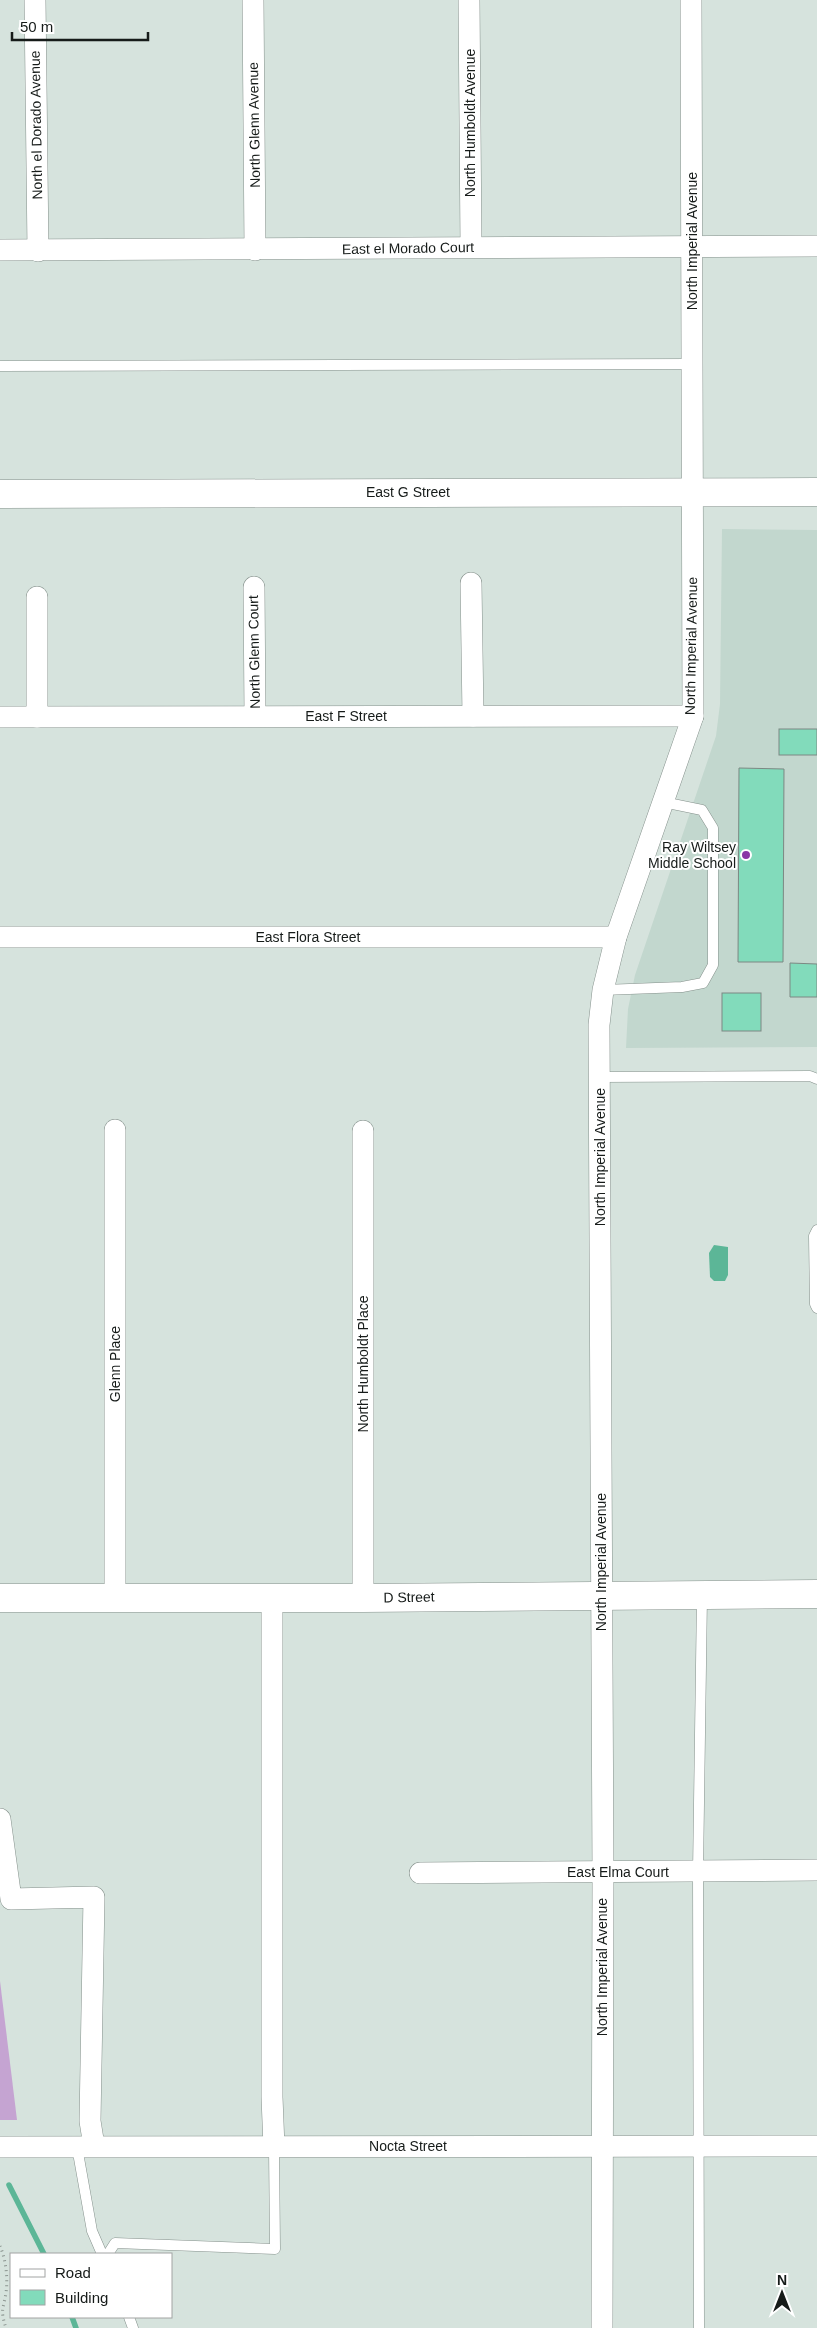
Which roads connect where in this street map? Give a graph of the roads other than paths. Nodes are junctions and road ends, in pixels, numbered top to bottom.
1 (35, 0) edge
2 (253, 0) edge
3 (469, 0) edge
4 (691, 0) edge
5 (471, 246) junction
6 (692, 246) junction
7 (817, 246) edge
8 (0, 250) edge
9 (255, 250) junction
10 (38, 251) junction
11 (692, 364) junction
12 (0, 366) edge
13 (692, 492) junction
14 (817, 492) edge
15 (0, 494) edge
16 (471, 583) dead end
17 (254, 587) dead end
18 (37, 597) dead end
19 (255, 716) junction
20 (473, 716) junction
21 (692, 716) junction
22 (0, 717) edge
23 (37, 717) junction
24 (663, 802) junction
25 (0, 937) edge
26 (616, 937) junction
27 (603, 990) junction
28 (599, 1077) junction
29 (817, 1079) edge
30 (115, 1130) dead end
31 (364, 1131) dead end
32 (817, 1230) edge
33 (817, 1308) edge
34 (817, 1594) edge
35 (702, 1595) junction
36 (600, 1596) junction
37 (0, 1598) edge
38 (115, 1598) junction
39 (272, 1598) junction
40 (363, 1598) junction
41 (0, 1819) edge
42 (817, 1870) edge
43 (420, 1872) dead end
44 (698, 1872) junction
45 (603, 1873) junction
46 (5, 2146) edge
47 (85, 2146) junction
48 (601, 2146) junction
49 (700, 2146) junction
50 (817, 2146) edge
51 (274, 2147) junction
52 (102, 2253) edge
53 (109, 2253) edge
54 (602, 2328) edge
55 (699, 2328) edge

1 - 10 street, North el Dorado Avenue
2 - 9 street, North Glenn Avenue
3 - 5 street, North Humboldt Avenue
4 - 6 street, North Imperial Avenue
5 - 6 street, East el Morado Court
5 - 9 street, East el Morado Court
6 - 7 street, East el Morado Court
6 - 11 street, North Imperial Avenue
8 - 10 street, East el Morado Court
9 - 10 street, East el Morado Court
11 - 12 lane
11 - 13 street, North Imperial Avenue
13 - 14 street, East G Street
13 - 15 street, East G Street
13 - 21 street, North Imperial Avenue
16 - 20 street
17 - 19 street, North Glenn Court
18 - 23 street
19 - 20 street, East F Street
19 - 23 street, East F Street
20 - 21 street, East F Street
21 - 24 street, North Imperial Avenue
22 - 23 street, East F Street
24 - 26 street, North Imperial Avenue
24 - 27 lane
25 - 26 street, East Flora Street
26 - 27 street, North Imperial Avenue
27 - 28 street, North Imperial Avenue
28 - 29 lane
28 - 36 street, North Imperial Avenue
30 - 38 street, Glenn Place
31 - 40 street, North Humboldt Place
32 - 33 lane
34 - 35 street, D Street
35 - 36 street, D Street
35 - 44 lane
36 - 40 street, D Street
36 - 45 street, North Imperial Avenue
37 - 38 street, D Street
38 - 39 street, D Street
39 - 40 street, D Street
39 - 51 street
41 - 47 street
42 - 44 street, East Elma Court
43 - 45 street, East Elma Court
44 - 45 street, East Elma Court
44 - 49 lane
45 - 48 street, North Imperial Avenue
46 - 47 street, Nocta Street
47 - 51 street, Nocta Street
47 - 52 lane
48 - 49 street, Nocta Street
48 - 51 street, Nocta Street
48 - 54 street, North Imperial Avenue
49 - 50 street, Nocta Street
49 - 55 lane
51 - 53 lane

